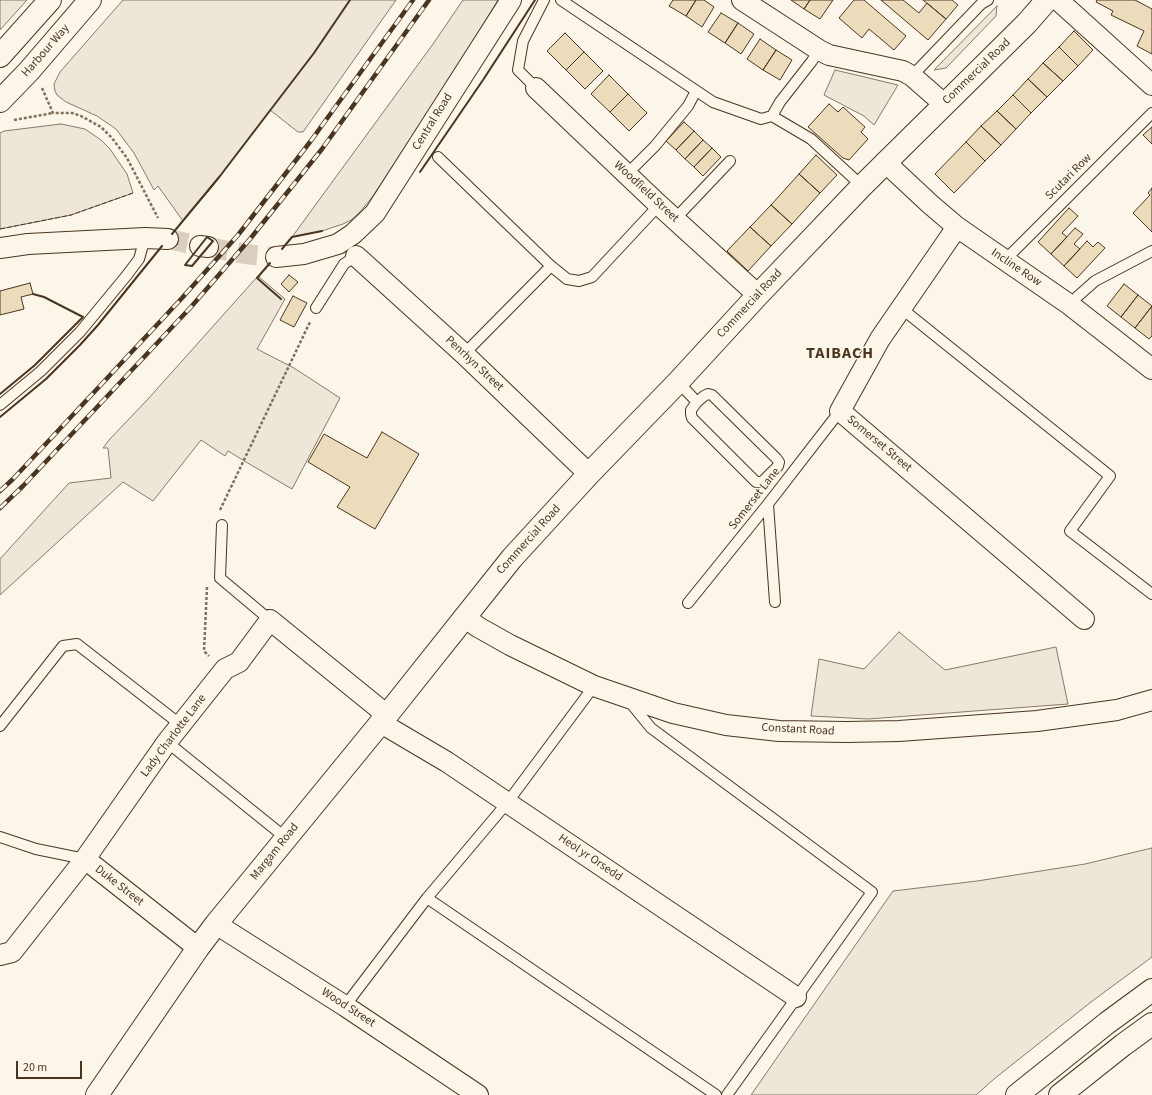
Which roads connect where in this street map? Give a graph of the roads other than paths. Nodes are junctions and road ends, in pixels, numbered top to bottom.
1 (50, 0) edge
2 (90, 0) edge
3 (511, 0) edge
4 (544, 0) edge
5 (561, 0) edge
6 (742, 0) edge
7 (988, 0) edge
8 (1047, 1) edge
9 (819, 50) junction
10 (0, 56) edge
11 (912, 76) junction
12 (1152, 85) edge
13 (536, 88) joint
14 (696, 91) junction
15 (0, 101) edge
16 (944, 104) junction
17 (1152, 113) edge
18 (772, 116) junction
19 (438, 157) dead end
20 (730, 161) dead end
21 (885, 162) junction
22 (627, 174) junction
23 (862, 186) junction
24 (659, 205) junction
25 (674, 219) junction
26 (957, 227) junction
27 (145, 238) junction
28 (168, 239) tunnel mouth
29 (0, 248) edge
30 (1152, 251) edge
31 (276, 256) tunnel mouth
32 (356, 256) joint
33 (1005, 260) junction
34 (551, 266) junction
35 (758, 295) junction
36 (1070, 305) junction
37 (316, 308) road end
38 (901, 308) junction
39 (464, 354) junction
40 (1152, 369) edge
41 (678, 382) junction
42 (697, 402) junction
43 (0, 405) edge
44 (840, 411) junction
45 (589, 474) junction
46 (768, 504) junction
47 (222, 526) dead end
48 (1152, 594) edge
49 (774, 602) dead end
50 (688, 603) dead end
51 (464, 618) junction
52 (1084, 619) dead end
53 (270, 620) junction
54 (594, 686) junction
55 (625, 697) junction
56 (1152, 700) edge
57 (384, 719) junction
58 (181, 725) junction
59 (0, 726) edge
60 (167, 742) junction
61 (507, 803) junction
62 (0, 837) edge
63 (286, 838) junction
64 (85, 859) junction
65 (427, 898) junction
66 (216, 924) junction
67 (198, 948) junction
68 (0, 955) edge
69 (1152, 990) edge
70 (796, 998) junction
71 (345, 1006) junction
72 (1152, 1024) edge
73 (97, 1095) edge
74 (478, 1095) edge
75 (716, 1095) edge
76 (727, 1095) edge
77 (1017, 1095) edge
78 (1060, 1095) edge

1 - 10 main road
2 - 15 main road, Harbour Way
3 - 31 street, Central Road
4 - 13 lane
5 - 14 lane
6 - 9 street
7 - 11 lane
8 - 12 street
8 - 16 main road, Commercial Road
9 - 11 street
9 - 18 lane
11 - 16 street
13 - 22 street, Woodfield Street
14 - 18 lane
14 - 22 lane
16 - 21 main road, Commercial Road
17 - 33 lane, Scutari Row
18 - 23 lane
19 - 34 lane
20 - 25 lane
21 - 23 main road, Commercial Road
21 - 26 street, Incline Row
22 - 24 street, Woodfield Street
23 - 35 main road, Commercial Road
24 - 25 street, Woodfield Street
24 - 34 lane
25 - 35 street, Woodfield Street
26 - 33 street, Incline Row
26 - 38 street, Somerset Street
27 - 28 street
27 - 29 street
27 - 43 lane
30 - 36 lane
32 - 37 lane
32 - 39 street, Penrhyn Street
33 - 36 street, Incline Row
34 - 39 lane
35 - 41 main road, Commercial Road
36 - 40 street, Incline Row
38 - 44 street, Somerset Street
38 - 48 lane
39 - 45 street, Penrhyn Street
41 - 42 lane
41 - 45 main road, Commercial Road
42 - 42 lane
44 - 46 lane, Somerset Lane
44 - 52 street, Somerset Street
45 - 51 main road, Commercial Road
46 - 49 lane
46 - 50 lane, Somerset Lane
47 - 53 lane
51 - 54 street, Constant Road
51 - 57 main road, Margam Road
53 - 57 street, Heol yr Orsedd
53 - 58 street, Lady Charlotte Lane
54 - 55 street, Constant Road
54 - 61 lane
55 - 56 street, Constant Road
55 - 70 lane
57 - 61 street, Heol yr Orsedd
57 - 63 main road, Margam Road
58 - 59 lane
58 - 60 street, Lady Charlotte Lane
60 - 63 lane
60 - 64 street, Lady Charlotte Lane
61 - 65 lane
61 - 70 street, Heol yr Orsedd
62 - 64 lane
63 - 66 main road, Margam Road
64 - 67 street, Duke Street
64 - 68 street, Duke Street
65 - 71 lane
65 - 75 lane
66 - 67 main road, Margam Road
66 - 71 street, Wood Street
67 - 73 main road, Margam Road
69 - 77 main road
70 - 76 lane
71 - 74 street, Wood Street
72 - 78 main road

